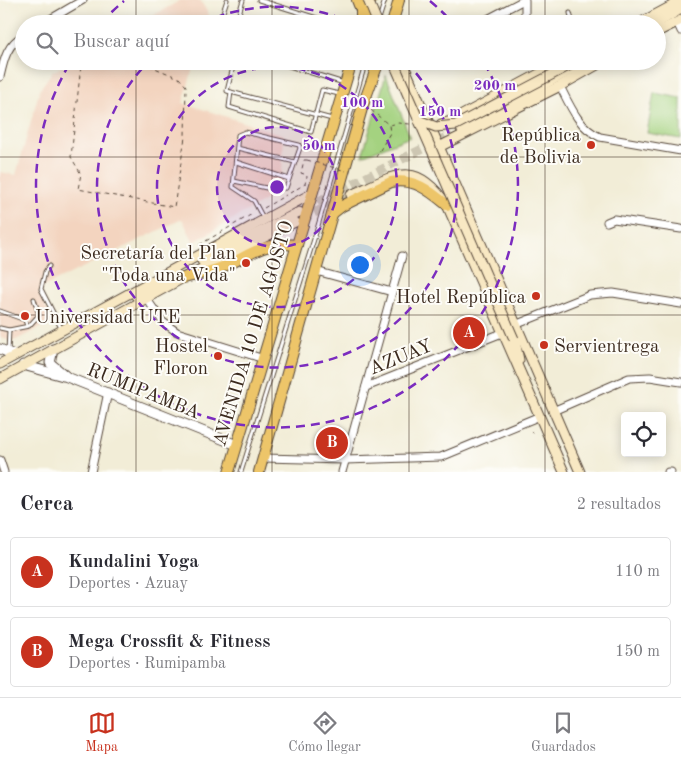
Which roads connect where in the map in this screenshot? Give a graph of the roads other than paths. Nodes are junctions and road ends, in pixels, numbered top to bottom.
1 (227, 0) edge
2 (243, 0) edge
3 (260, 0) edge
4 (357, 0) edge
5 (369, 0) edge
6 (385, 0) edge
7 (399, 0) edge
8 (525, 0) edge
9 (77, 1) edge
10 (681, 1) edge
11 (669, 3) edge
12 (681, 9) edge
13 (56, 15) edge
14 (222, 15) edge
15 (239, 15) edge
16 (308, 15) edge
17 (361, 15) edge
18 (364, 15) edge
19 (375, 15) edge
20 (381, 15) edge
21 (395, 15) edge
22 (496, 15) edge
23 (525, 15) edge
24 (651, 15) edge
25 (666, 17) edge
26 (680, 24) edge
27 (666, 29) edge
28 (15, 40) edge
29 (232, 70) edge
30 (303, 70) edge
31 (350, 70) edge
32 (363, 70) edge
33 (376, 70) edge
34 (396, 70) edge
35 (406, 70) edge
36 (538, 70) edge
37 (561, 70) edge
38 (571, 70) edge
39 (588, 70) edge
40 (0, 77) edge
41 (346, 83) junction
42 (560, 86) junction
43 (231, 92) junction
44 (342, 95) junction
45 (316, 114) junction
46 (335, 119) junction
47 (428, 120) junction
48 (416, 122) junction
49 (452, 134) tunnel mouth
50 (439, 147) junction
51 (237, 148) junction
52 (681, 151) edge
53 (236, 162) junction
54 (295, 162) junction
55 (289, 178) junction
56 (234, 181) junction
57 (311, 194) junction
58 (351, 195) tunnel mouth
59 (447, 205) junction
60 (299, 212) tunnel mouth
61 (332, 213) junction
62 (261, 214) junction
63 (295, 222) tunnel mouth
64 (607, 222) dead end
65 (681, 229) edge
66 (475, 230) junction
67 (461, 238) junction
68 (297, 245) junction
69 (485, 254) junction
70 (402, 256) dead end
71 (469, 257) junction
72 (50, 266) dead end
73 (316, 271) junction
74 (183, 278) junction
75 (392, 292) junction
76 (146, 298) junction
77 (34, 299) dead end
78 (681, 304) edge
79 (118, 305) junction
80 (0, 311) edge
81 (516, 325) junction
82 (27, 326) junction
83 (0, 328) edge
84 (61, 329) junction
85 (9, 330) junction
86 (502, 333) junction
87 (514, 340) junction
88 (38, 341) junction
89 (55, 347) junction
90 (8, 352) edge
91 (264, 359) junction
92 (0, 364) edge
93 (23, 365) junction
94 (536, 373) junction
95 (67, 377) junction
96 (0, 379) edge
97 (524, 381) junction
98 (681, 382) edge
99 (366, 387) junction
100 (108, 392) junction
101 (553, 411) junction
102 (540, 416) junction
103 (237, 444) junction
104 (264, 458) junction
105 (0, 460) edge
106 (345, 460) junction
107 (4, 472) edge
108 (91, 472) edge
109 (229, 472) edge
110 (241, 472) edge
111 (259, 472) edge
112 (342, 472) edge
113 (564, 472) edge
114 (580, 472) edge

1 - 14 lane
2 - 15 lane
3 - 16 lane
4 - 17 main road
5 - 18 main road
5 - 19 main road, bridge
6 - 20 lane
7 - 21 main road
8 - 22 street
8 - 23 street
9 - 13 street
10 - 11 main road
11 - 24 main road
12 - 25 main road
26 - 27 main road
28 - 40 street
29 - 43 lane
30 - 41 lane
31 - 41 main road, AVENIDA 10 DE AGOSTO
32 - 110 lane
33 - 61 main road
34 - 48 main road, bridge
35 - 47 main road
36 - 47 main road
37 - 48 main road, bridge
38 - 49 main road
39 - 42 main road
41 - 44 main road, AVENIDA 10 DE AGOSTO
42 - 50 main road
42 - 52 street
43 - 45 lane
43 - 45 lane
44 - 45 lane
44 - 46 main road, AVENIDA 10 DE AGOSTO
45 - 46 lane
46 - 57 main road, AVENIDA 10 DE AGOSTO
47 - 50 main road
48 - 87 main road, bridge
50 - 66 main road
51 - 53 lane
51 - 54 lane
51 - 54 lane
53 - 55 lane
53 - 56 lane
54 - 55 lane
55 - 56 lane
56 - 62 lane
57 - 62 main road
57 - 68 main road, AVENIDA 10 DE AGOSTO
58 - 59 main road
59 - 61 main road
59 - 67 main road
60 - 79 main road
61 - 73 main road
62 - 84 main road
63 - 74 main road
64 - 65 street
66 - 67 main road
66 - 69 main road
67 - 71 main road
68 - 74 main road
68 - 91 main road, AVENIDA 10 DE AGOSTO
69 - 71 main road
69 - 81 main road
70 - 75 street
71 - 86 main road
72 - 84 lane
73 - 75 street
73 - 104 main road
74 - 76 main road
75 - 99 street
76 - 89 main road
76 - 91 street
77 - 82 lane
78 - 81 street
79 - 88 main road
79 - 89 main road
80 - 82 lane
81 - 94 main road
82 - 85 lane
83 - 85 lane
84 - 88 main road
85 - 90 lane
86 - 97 main road
86 - 99 street, AZUAY
87 - 94 main road
87 - 97 main road
88 - 90 main road
89 - 93 main road
89 - 95 street, RUMIPAMBA
90 - 92 main road
91 - 103 main road, AVENIDA 10 DE AGOSTO
93 - 95 street, RUMIPAMBA
93 - 96 main road
94 - 101 main road
95 - 100 street, RUMIPAMBA
97 - 102 main road
98 - 101 street
99 - 106 street
100 - 103 street, RUMIPAMBA
100 - 108 street
101 - 114 main road
102 - 106 street
102 - 113 main road
103 - 109 main road, AVENIDA 10 DE AGOSTO
104 - 106 street
104 - 111 main road
105 - 107 street
106 - 112 street

